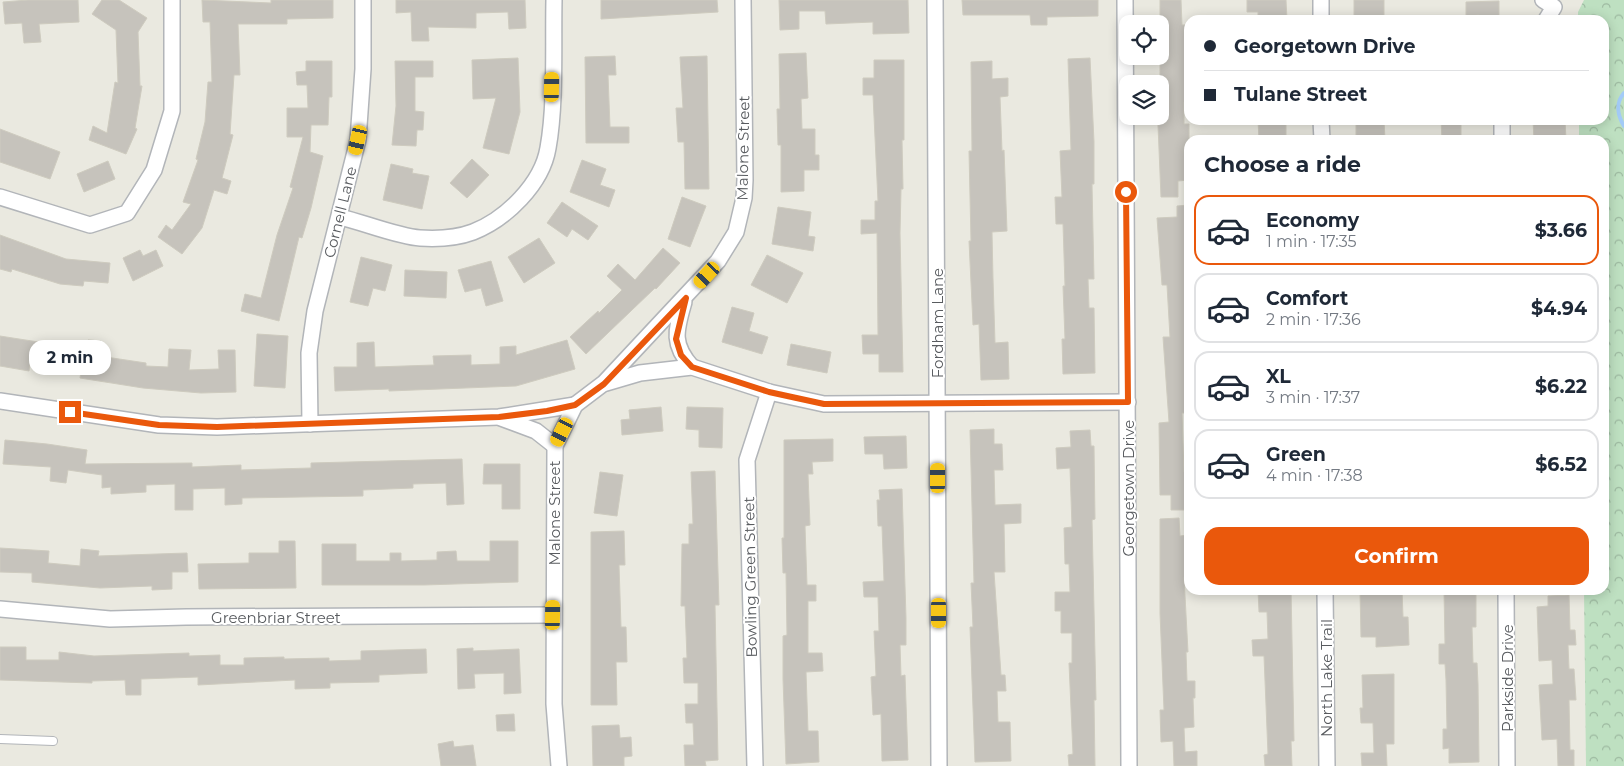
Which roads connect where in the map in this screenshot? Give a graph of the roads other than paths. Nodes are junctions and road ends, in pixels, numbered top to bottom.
1 (172, 0) edge
2 (362, 0) edge
3 (554, 0) edge
4 (743, 0) edge
5 (935, 0) edge
6 (1125, 0) edge
7 (1320, 0) edge
8 (1321, 15) edge
9 (0, 198) edge
10 (340, 216) junction
11 (686, 298) junction
12 (692, 367) junction
13 (604, 384) junction
14 (769, 392) junction
15 (0, 401) edge
16 (938, 402) junction
17 (1128, 402) junction
18 (575, 405) junction
19 (499, 417) junction
20 (310, 424) junction
21 (555, 446) junction
22 (1325, 595) edge
23 (1506, 595) edge
24 (0, 609) edge
25 (553, 615) junction
26 (0, 739) edge
27 (53, 740) dead end
28 (559, 766) edge
29 (755, 766) edge
30 (939, 766) edge
31 (1129, 766) edge
32 (1327, 766) edge
33 (1507, 766) edge

1 - 9 street
2 - 10 street, Cornell Lane
3 - 10 street
4 - 11 street, Malone Street
5 - 16 street, Fordham Lane
6 - 17 street, Georgetown Drive
7 - 8 street
10 - 20 street, Cornell Lane
11 - 12 street
11 - 13 street, Malone Street
12 - 13 street
12 - 14 street
13 - 18 street, Malone Street
14 - 16 street
14 - 29 street, Bowling Green Street
15 - 20 street
16 - 17 street
16 - 30 street, Fordham Lane
17 - 31 street, Georgetown Drive
18 - 19 street
18 - 21 street, Malone Street
19 - 20 street
19 - 21 street
21 - 25 street, Malone Street
22 - 32 street, North Lake Trail
23 - 33 street, Parkside Drive
24 - 25 street, Greenbriar Street
25 - 28 street, Malone Street
26 - 27 lane

